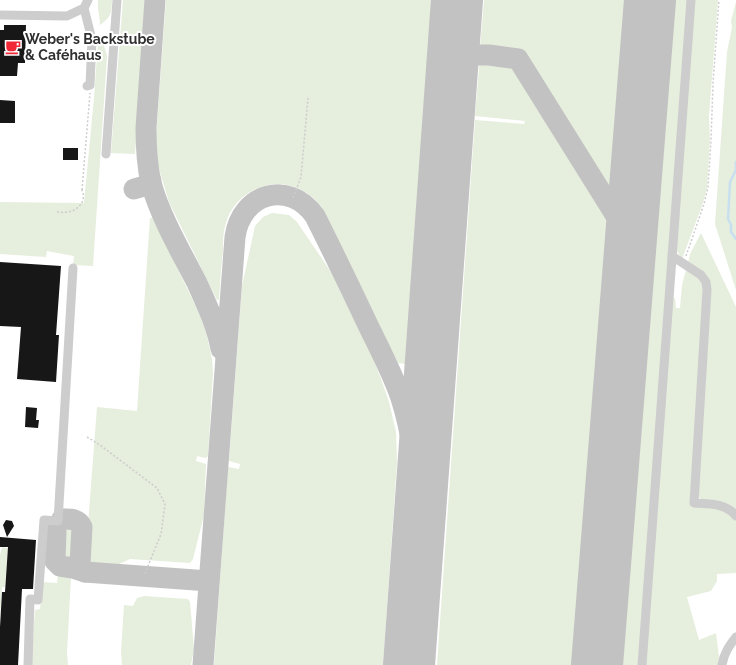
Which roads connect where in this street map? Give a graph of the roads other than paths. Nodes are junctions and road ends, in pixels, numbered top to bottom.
1 (117, 0) edge
2 (691, 0) edge
3 (86, 4) edge
4 (0, 15) edge
5 (88, 86) road end
6 (106, 154) dead end
7 (672, 256) junction
8 (73, 268) dead end
9 (736, 516) edge
10 (736, 637) edge
11 (28, 665) edge
12 (642, 665) edge
13 (722, 665) edge

1 - 6 street
2 - 7 street
3 - 4 street
3 - 5 street
7 - 9 street
7 - 12 street
8 - 11 street
10 - 13 street

